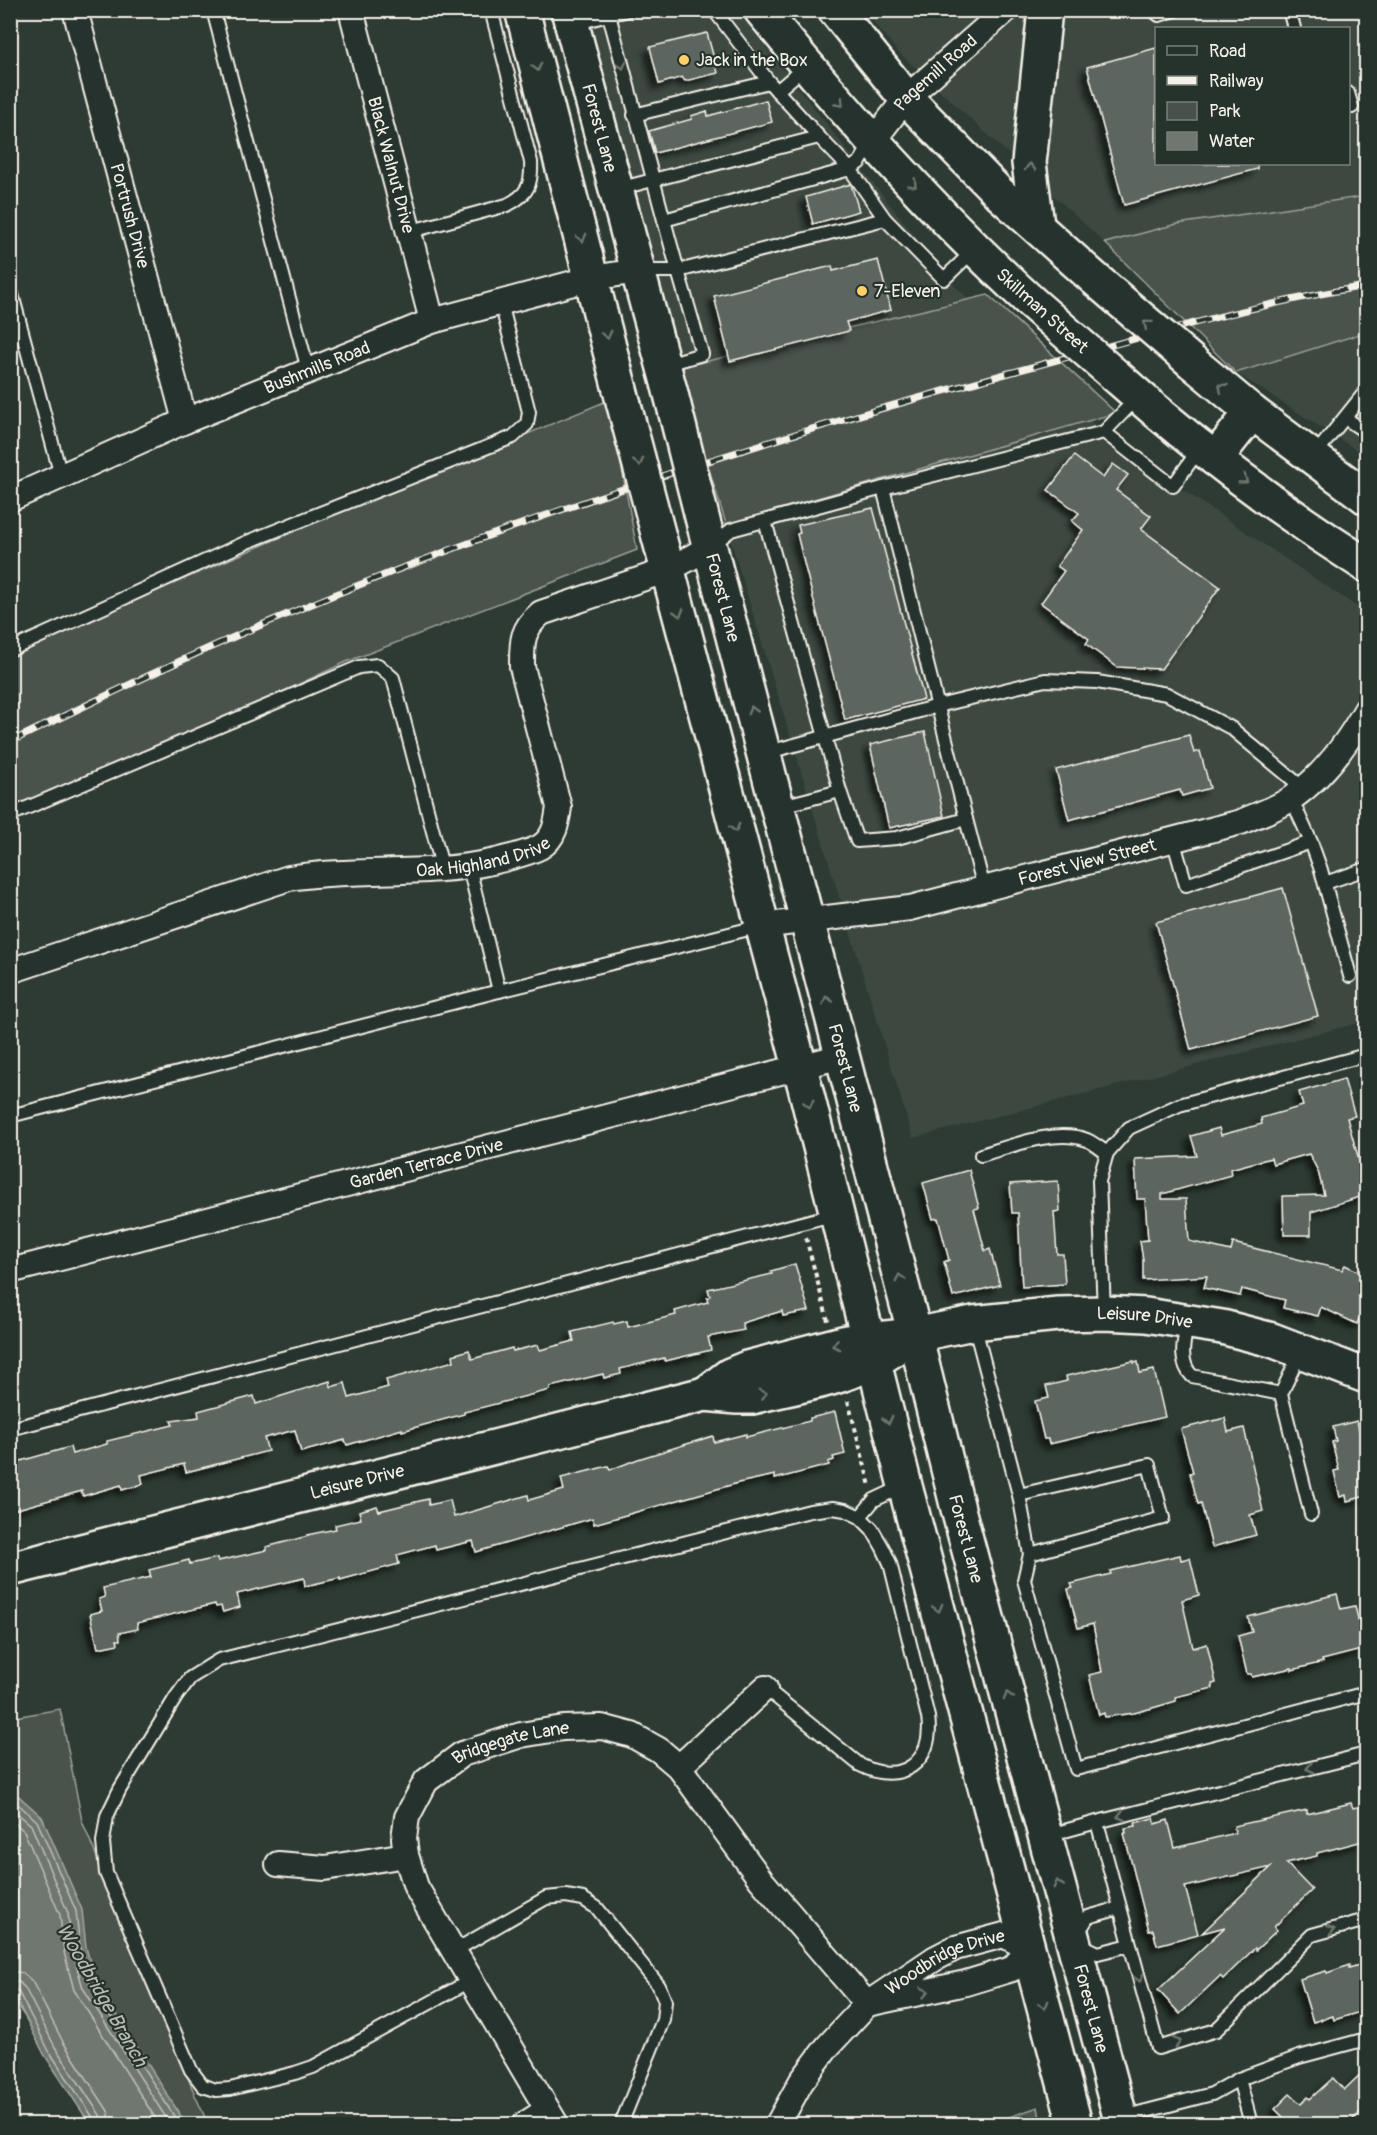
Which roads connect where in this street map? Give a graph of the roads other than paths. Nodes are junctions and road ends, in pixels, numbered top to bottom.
1 (75, 10) edge
2 (213, 10) edge
3 (351, 10) edge
4 (491, 10) edge
5 (522, 10) edge
6 (628, 10) edge
7 (714, 10) edge
8 (761, 10) edge
9 (835, 10) edge
10 (1045, 10) edge
11 (1154, 10) edge
12 (1175, 10) edge
13 (1289, 10) edge
14 (993, 14) edge
15 (583, 15) edge
16 (1294, 27) edge
17 (807, 66) junction
18 (773, 86) junction
19 (906, 98) junction
20 (1350, 100) edge
21 (1352, 107) dead end
22 (634, 115) junction
23 (819, 136) junction
24 (873, 141) junction
25 (850, 169) junction
26 (652, 180) junction
27 (617, 189) junction
28 (885, 219) junction
29 (664, 220) junction
30 (1037, 225) junction
31 (408, 232) junction
32 (975, 250) junction
33 (638, 271) junction
34 (678, 271) junction
35 (592, 278) junction
36 (10, 287) edge
37 (501, 303) junction
38 (432, 321) junction
39 (308, 370) junction
40 (667, 380) junction
41 (1128, 387) junction
42 (1366, 391) edge
43 (1252, 412) junction
44 (1345, 418) junction
45 (184, 421) junction
46 (1104, 432) junction
47 (1366, 432) edge
48 (1208, 453) junction
49 (1313, 458) junction
50 (61, 476) junction
51 (883, 488) junction
52 (1366, 497) edge
53 (10, 499) edge
54 (765, 521) junction
55 (707, 536) junction
56 (1366, 565) edge
57 (668, 570) junction
58 (10, 650) edge
59 (938, 706) junction
60 (1364, 718) edge
61 (825, 736) junction
62 (763, 753) junction
63 (840, 791) junction
64 (1297, 793) junction
65 (777, 807) junction
66 (10, 815) edge
67 (966, 819) junction
68 (1173, 839) junction
69 (1311, 842) junction
70 (469, 867) junction
71 (1366, 869) edge
72 (443, 870) junction
73 (1324, 883) junction
74 (984, 888) junction
75 (807, 920) junction
76 (761, 926) junction
77 (10, 971) edge
78 (1350, 976) dead end
79 (499, 991) junction
80 (1366, 1055) edge
81 (842, 1056) junction
82 (800, 1067) junction
83 (10, 1116) edge
84 (1107, 1153) junction
85 (981, 1155) dead end
86 (836, 1214) junction
87 (10, 1272) edge
88 (1104, 1313) junction
89 (1188, 1321) junction
90 (973, 1323) junction
91 (915, 1335) junction
92 (1302, 1350) junction
93 (871, 1351) junction
94 (1366, 1376) edge
95 (1281, 1394) junction
96 (10, 1429) edge
97 (905, 1486) junction
98 (1019, 1495) junction
99 (1311, 1514) dead end
100 (860, 1517) junction
101 (1030, 1554) junction
102 (10, 1569) edge
103 (765, 1688) joint
104 (1366, 1693) edge
105 (1366, 1754) edge
106 (679, 1767) junction
107 (1097, 1822) junction
108 (1046, 1836) junction
109 (406, 1855) junction
110 (278, 1864) dead end
111 (1120, 1908) junction
112 (1366, 1920) edge
113 (1073, 1941) junction
114 (1130, 1945) junction
115 (1029, 1949) junction
116 (454, 1950) junction
117 (470, 1981) junction
118 (867, 2004) junction
119 (1366, 2039) edge
120 (1239, 2079) junction
121 (552, 2117) edge
122 (1121, 2121) edge
123 (525, 2124) edge
124 (621, 2124) edge
125 (777, 2124) edge
126 (1075, 2124) edge
127 (1251, 2124) edge

1 - 45 street, Portrush Drive
2 - 39 lane
3 - 31 street, Black Walnut Drive
4 - 31 lane
5 -> 35 main road
6 - 15 lane
7 - 18 lane
8 - 17 main road, Skillman Street
9 - 19 main road
30 -> 10 main road
11 - 12 lane
13 - 16 lane
14 - 19 street, Pagemill Road
15 -> 22 lane
15 - 27 main road, Forest Lane
17 - 18 lane
17 -> 24 main road, Skillman Street
18 - 22 lane
18 - 23 lane
19 - 24 street, Pagemill Road
19 - 30 main road
20 - 21 lane
22 - 26 lane
23 - 25 lane
23 - 26 lane
24 - 25 lane
24 -> 32 main road, Skillman Street
25 - 28 lane
25 - 29 lane
26 - 27 lane
26 - 29 lane
27 - 33 main road, Forest Lane
28 - 32 lane
28 - 34 lane
29 - 34 lane
43 -> 30 main road, bridge
31 - 38 street, Black Walnut Drive
32 - 41 main road, Skillman Street, bridge
33 - 34 lane
33 - 35 street, Bushmills Road
33 - 40 main road, Forest Lane
34 - 40 lane
35 - 37 street, Bushmills Road
35 -> 57 main road, bridge
36 - 50 lane
37 - 38 street, Bushmills Road
37 - 58 lane
38 - 39 street, Bushmills Road
39 - 45 street, Bushmills Road
40 - 55 main road, Forest Lane, bridge
41 - 46 lane
41 - 48 main road, Skillman Street
42 - 44 lane
43 - 48 main road
43 - 49 main road
44 - 47 lane
44 - 49 lane
45 - 50 street, Bushmills Road
46 - 48 lane
46 - 51 lane
48 -> 56 main road, Skillman Street
49 - 52 main road
50 - 53 street, Bushmills Road
51 - 54 lane
51 - 59 lane
54 - 55 lane
54 - 61 lane
55 - 57 street, Oak Highland Drive
62 -> 55 main road, Forest Lane
57 - 70 street, Oak Highland Drive
57 -> 76 main road
59 - 61 lane
59 - 64 lane
59 - 67 lane
60 - 64 street, Forest View Street
61 - 62 lane
61 - 63 lane
62 - 65 main road, Forest Lane
63 - 65 lane
63 - 67 lane
64 - 68 street, Forest View Street
64 - 69 lane
65 - 75 main road, Forest Lane
66 - 72 lane
67 - 74 lane
68 - 69 lane
68 - 74 street, Forest View Street
69 - 73 lane
70 - 72 street, Oak Highland Drive
70 - 79 lane
71 - 73 lane
72 - 77 street, Oak Highland Drive
73 - 78 lane
74 - 75 street, Forest View Street
75 - 76 street, Forest View Street
81 -> 75 main road, Forest Lane
76 - 79 lane
76 - 82 main road
79 - 83 lane
80 - 84 lane
81 - 82 street, Garden Terrace Drive
91 -> 81 main road, Forest Lane
82 -> 86 main road
82 - 87 street, Garden Terrace Drive
84 - 85 lane
84 - 88 lane
86 - 93 main road
86 - 96 lane
88 - 89 main road, Leisure Drive
88 - 90 main road, Leisure Drive
89 - 92 main road, Leisure Drive
89 - 95 lane
90 - 91 main road, Leisure Drive
90 - 98 lane
91 - 93 main road, Leisure Drive
108 -> 91 main road, Forest Lane
92 - 94 main road, Leisure Drive
92 - 95 lane
93 -> 97 main road
93 - 102 main road, Leisure Drive
95 - 99 lane
97 - 100 lane
97 -> 115 main road
98 - 101 lane
98 - 101 lane
100 - 103 lane
100 - 117 lane
101 - 104 lane
103 - 106 street
105 -> 107 lane
106 - 109 street, Bridgegate Lane
106 - 118 street, Bridgegate Lane
107 - 108 lane
107 - 111 lane
113 -> 108 main road, Forest Lane
109 - 110 street
109 - 116 street, Bridgegate Lane
111 - 113 lane
111 - 114 lane
114 -> 112 lane
113 - 114 lane
113 - 115 main road
113 - 122 main road, Forest Lane
118 -> 115 street, Woodbridge Drive
115 - 118 street, Woodbridge Drive
115 -> 126 main road
116 - 117 street, Bridgegate Lane
116 - 124 lane
117 - 121 street, Bridgegate Lane
118 - 125 street, Woodbridge Drive
119 - 120 lane
120 - 122 lane
120 - 127 lane
121 - 123 street

